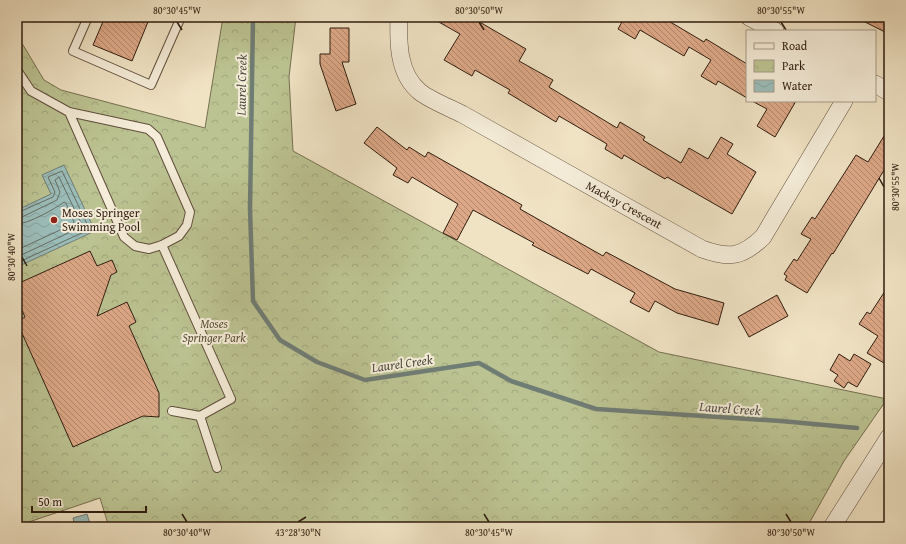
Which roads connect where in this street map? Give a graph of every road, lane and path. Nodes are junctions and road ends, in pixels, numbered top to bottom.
1 (88, 17) edge
2 (181, 17) edge
3 (399, 17) edge
4 (749, 17) edge
5 (774, 30) edge
6 (17, 70) edge
7 (876, 85) edge
8 (889, 92) edge
9 (843, 102) edge
10 (69, 112) junction
11 (162, 245) junction
12 (172, 411) dead end
13 (200, 416) junction
14 (889, 437) edge
15 (217, 468) dead end
16 (832, 527) edge

1 - 2 lane
3 - 9 street, Mackay Crescent
4 - 5 street
6 - 10 lane
7 - 8 street
10 - 11 lane
10 - 11 lane
11 - 13 lane
12 - 13 lane
13 - 15 lane
14 - 16 street

